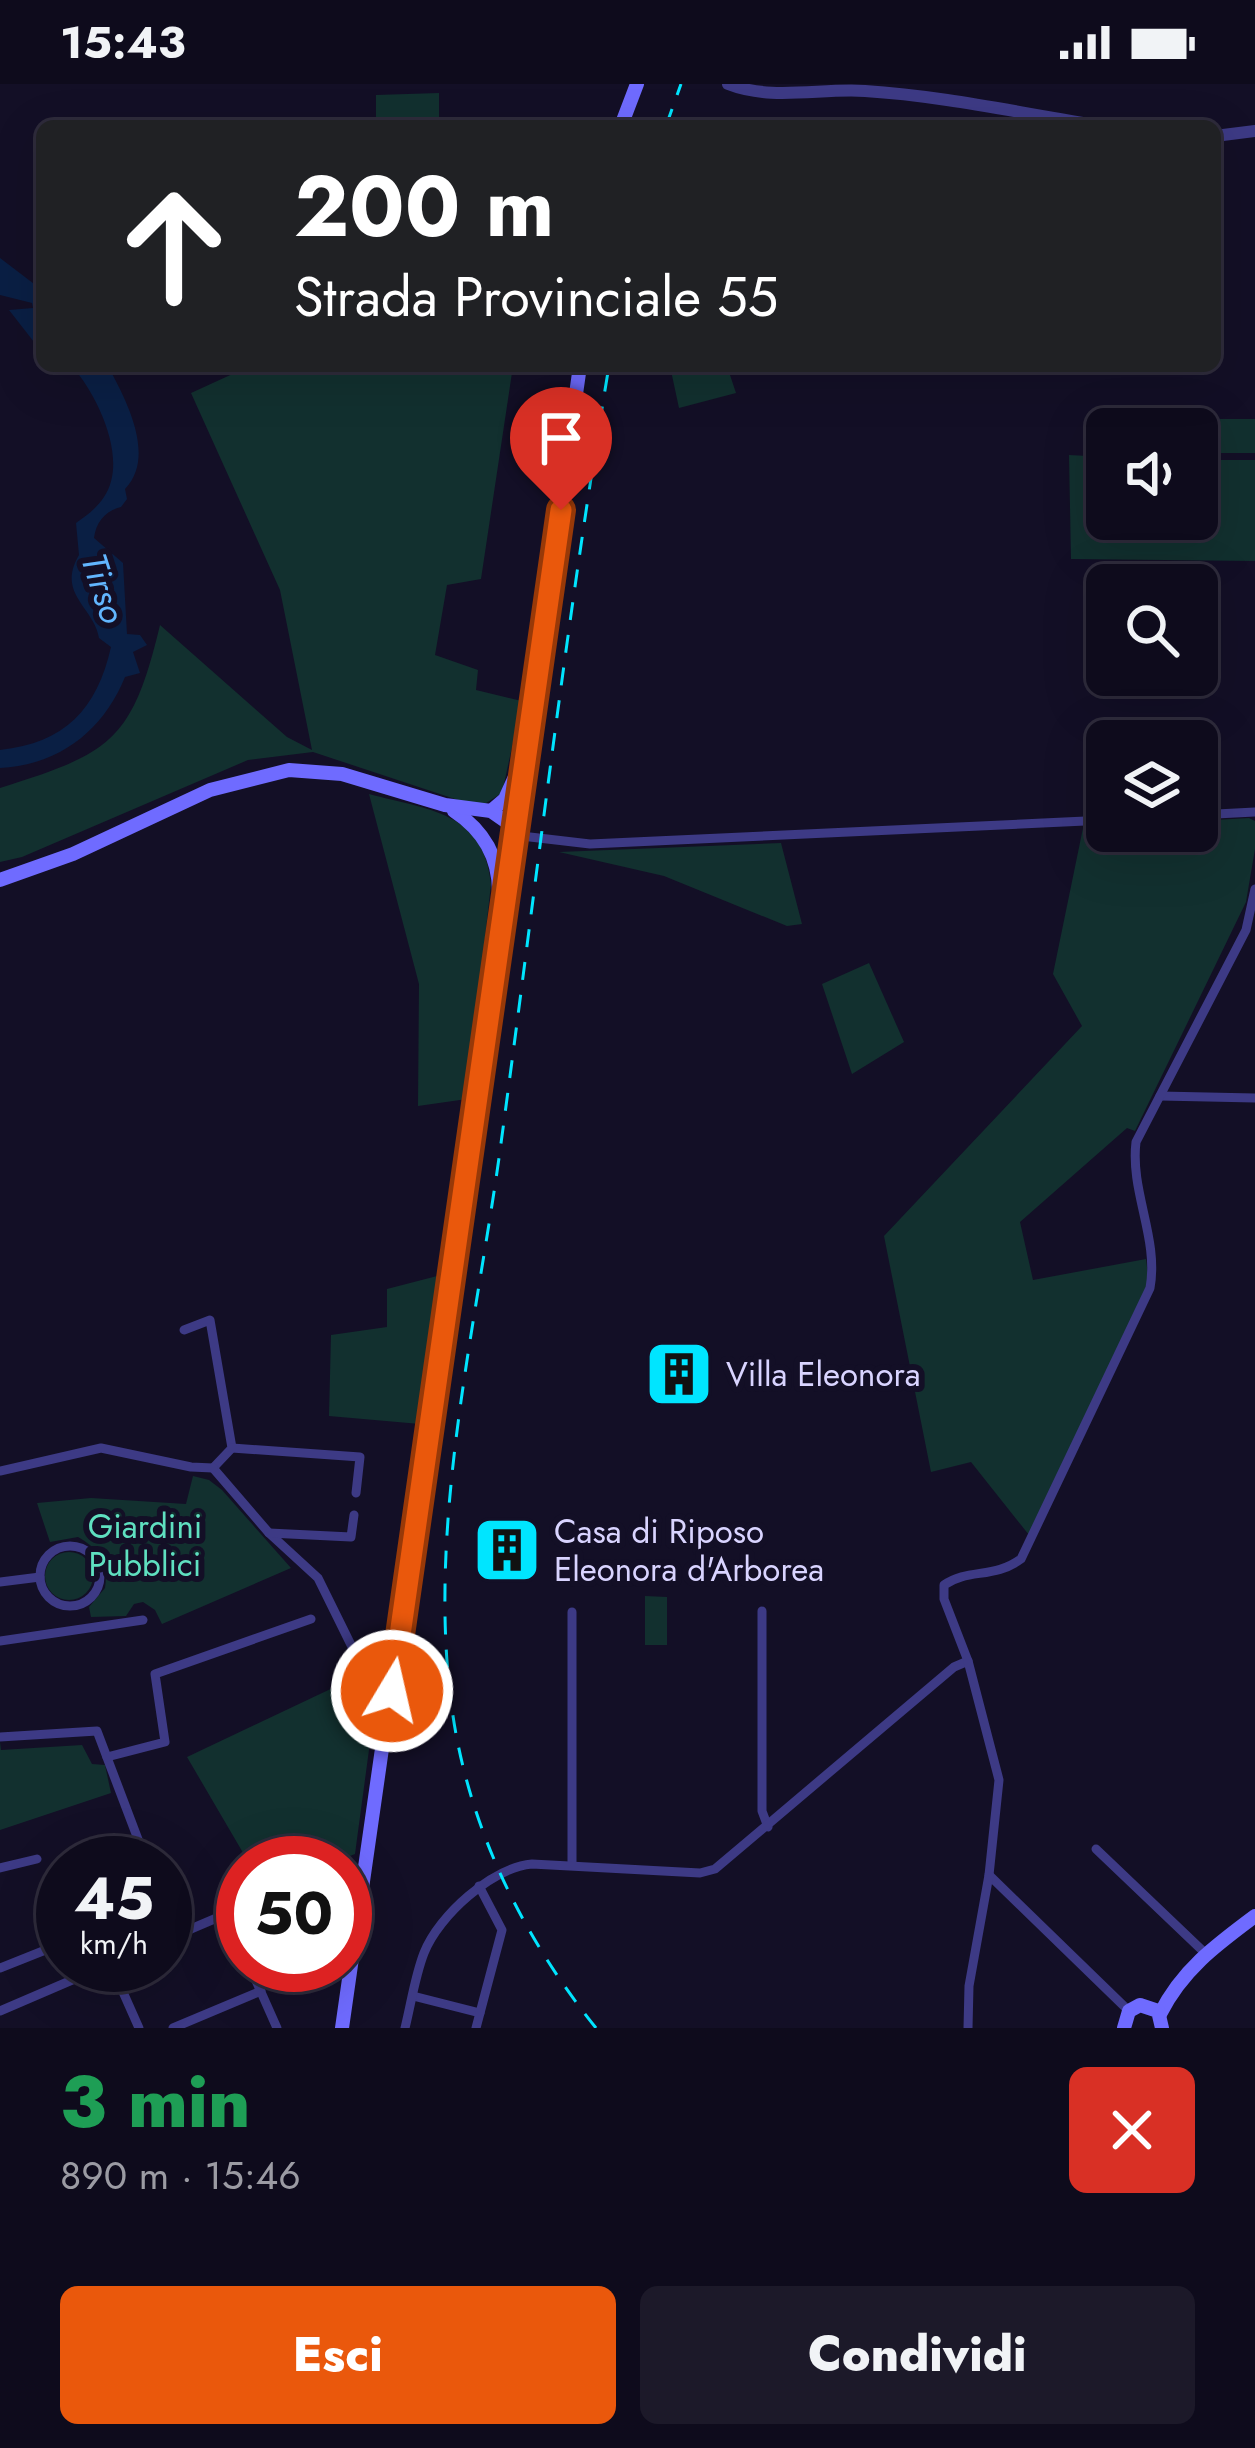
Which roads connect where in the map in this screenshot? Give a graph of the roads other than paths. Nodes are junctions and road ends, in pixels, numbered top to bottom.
1 (638, 84) edge
2 (728, 84) edge
3 (624, 120) edge
4 (1063, 120) edge
5 (1255, 131) edge
6 (1221, 135) edge
7 (579, 372) edge
8 (524, 753) junction
9 (446, 805) junction
10 (491, 811) junction
11 (1255, 812) edge
12 (1218, 814) edge
13 (1086, 821) edge
14 (478, 831) junction
15 (513, 831) junction
16 (0, 880) edge
17 (1255, 889) edge
18 (500, 933) junction
19 (1160, 1096) junction
20 (1255, 1098) edge
21 (184, 1330) dead end
22 (232, 1448) junction
23 (213, 1468) junction
24 (0, 1472) edge
25 (356, 1493) dead end
26 (354, 1515) dead end
27 (269, 1533) junction
28 (40, 1577) junction
29 (0, 1582) edge
30 (82, 1603) junction
31 (762, 1611) dead end
32 (572, 1612) dead end
33 (311, 1619) dead end
34 (143, 1620) dead end
35 (86, 1629) junction
36 (0, 1642) edge
37 (968, 1660) junction
38 (379, 1679) junction
39 (371, 1702) junction
40 (386, 1730) junction
41 (0, 1737) edge
42 (107, 1757) junction
43 (768, 1827) junction
44 (137, 1836) edge
45 (1096, 1850) dead end
46 (36, 1859) edge
47 (572, 1865) junction
48 (0, 1868) edge
49 (989, 1876) junction
50 (482, 1884) junction
51 (1255, 1916) edge
52 (1205, 1953) junction
53 (36, 1954) edge
54 (0, 1968) edge
55 (45, 1992) edge
56 (122, 1992) edge
57 (256, 1992) edge
58 (262, 1992) edge
59 (413, 1996) junction
60 (0, 2011) edge
61 (480, 2014) junction
62 (1159, 2021) edge
63 (1122, 2022) edge
64 (139, 2028) edge
65 (173, 2028) edge
66 (277, 2028) edge
67 (342, 2028) edge
68 (405, 2028) edge
69 (476, 2028) edge
70 (968, 2028) edge

1 - 3 main road
2 - 4 street
5 - 6 street
7 - 8 main road
8 - 10 main road
8 - 15 main road
9 - 10 main road
9 - 14 main road
9 - 16 main road
10 - 15 main road
11 - 12 street
13 - 15 street
14 - 15 main road
14 - 18 main road
15 - 18 main road
17 - 19 street
18 - 38 main road
19 - 20 street
19 - 37 street
21 - 22 street
22 - 23 street
22 - 25 street
23 - 24 street
23 - 27 street
26 - 27 street
27 - 38 street
28 - 29 street
28 - 30 street
28 - 30 street
30 - 35 street
31 - 43 street
32 - 47 street
33 - 42 street
34 - 35 street
35 - 36 street
37 - 43 street
37 - 49 street
38 - 39 main road
38 - 39 main road
38 - 40 main road
39 - 40 main road
40 - 67 main road
41 - 42 street
42 - 44 street
43 - 47 street
45 - 52 street
46 - 48 street
47 - 50 street
49 - 63 street
49 - 70 street
50 - 59 street
50 - 61 street
51 - 52 main road
52 - 62 main road
53 - 54 street
55 - 60 street
56 - 64 street
57 - 65 street
58 - 66 street
59 - 61 street
59 - 68 street
61 - 69 street
62 - 63 main road

